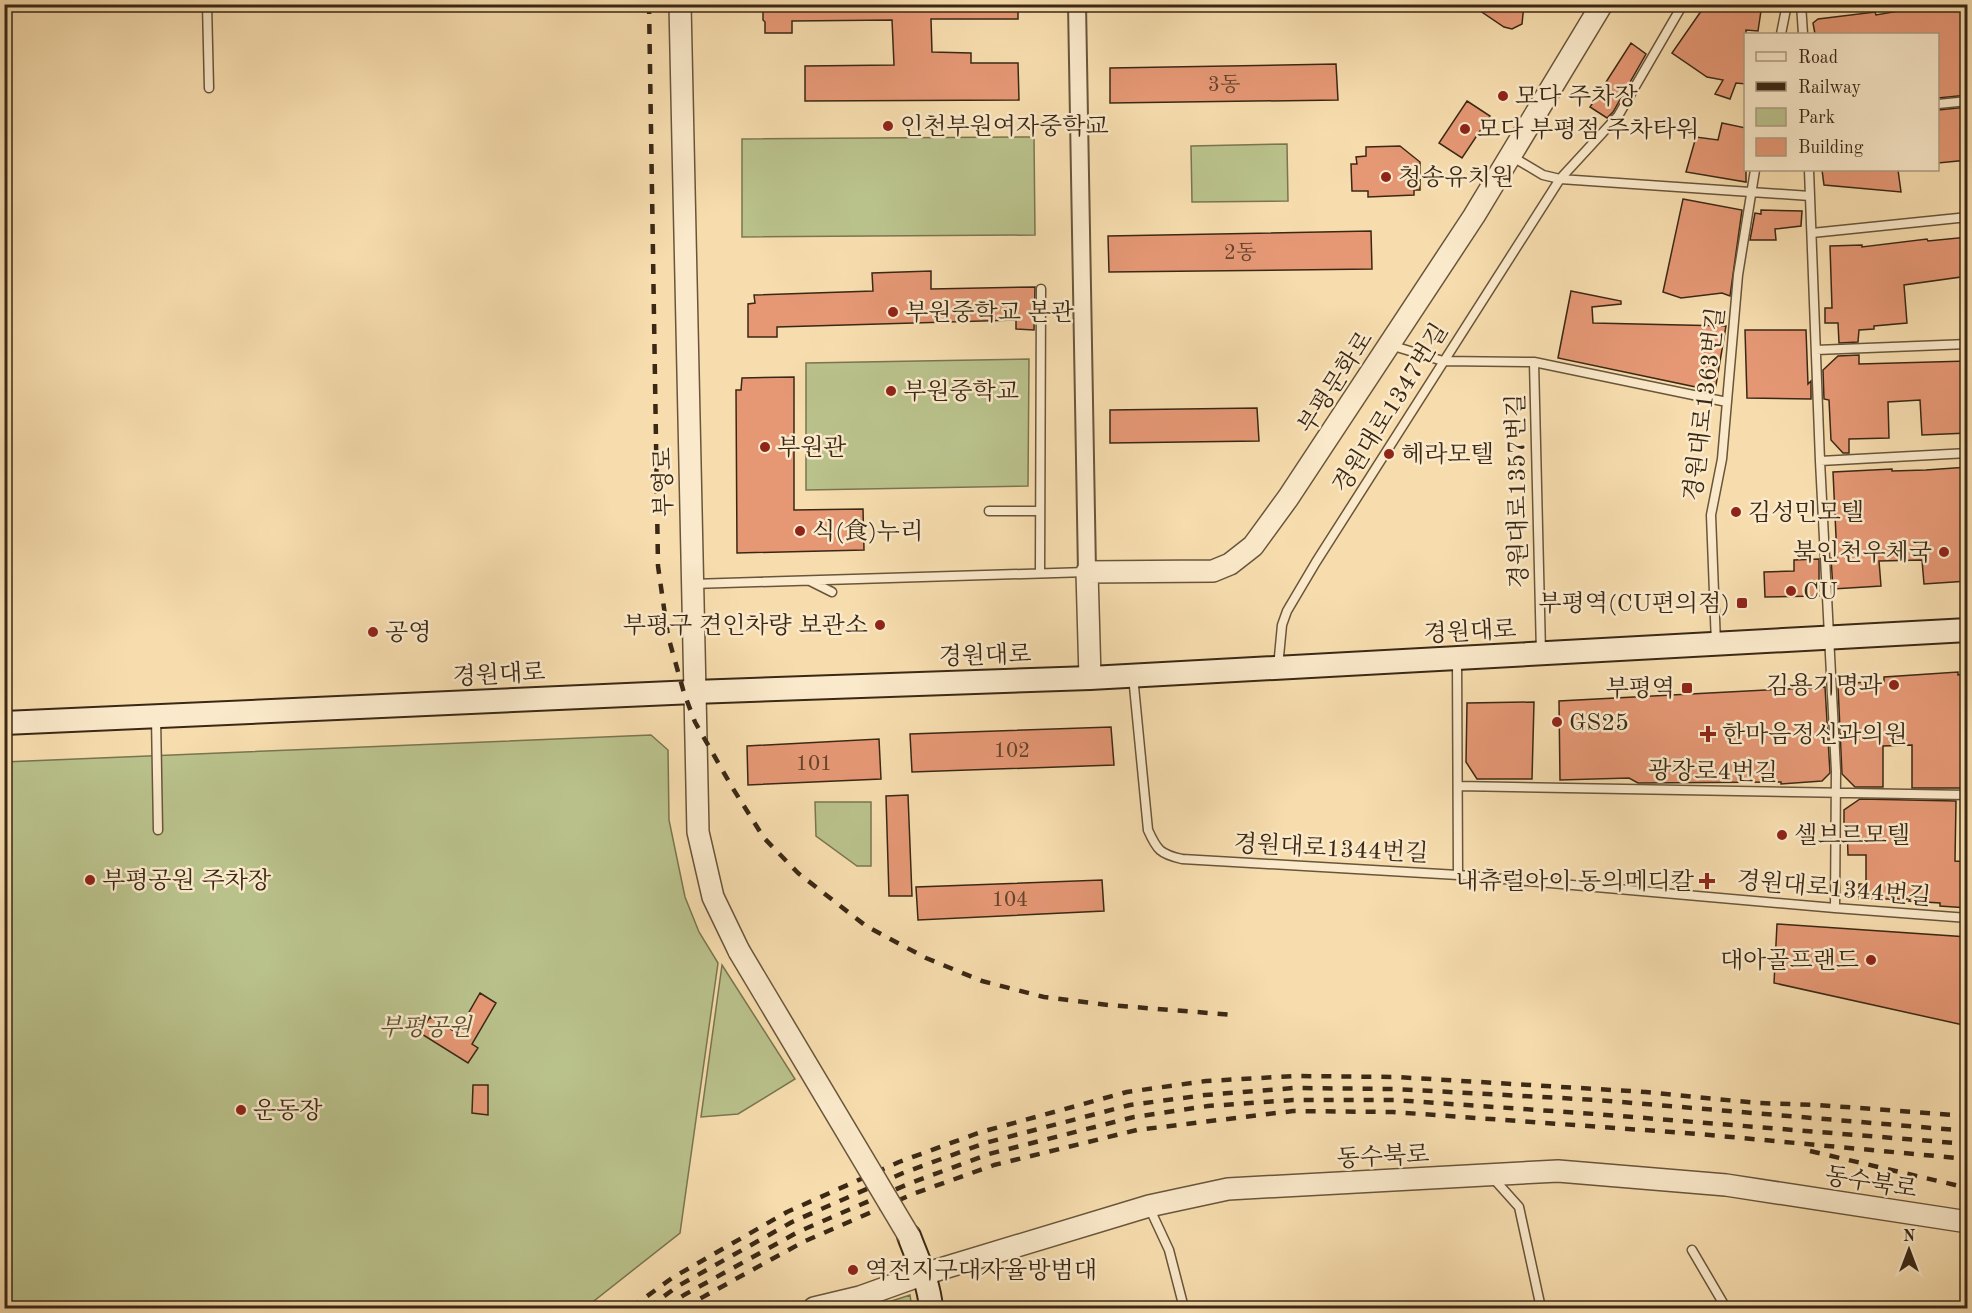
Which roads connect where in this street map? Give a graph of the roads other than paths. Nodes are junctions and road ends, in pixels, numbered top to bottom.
1 (207, 4) edge
2 (680, 4) edge
3 (1077, 4) edge
4 (1602, 4) edge
5 (1683, 4) edge
6 (1787, 4) edge
7 (1801, 4) edge
8 (1781, 33) edge
9 (1803, 33) edge
10 (209, 88) dead end
11 (1968, 101) edge
12 (1939, 104) edge
13 (1511, 156) junction
14 (1755, 171) edge
15 (1809, 171) edge
16 (1560, 179) junction
17 (1751, 193) junction
18 (1810, 196) junction
19 (1968, 217) edge
20 (1812, 233) junction
21 (1041, 289) dead end
22 (1968, 344) edge
23 (1389, 345) junction
24 (1816, 350) junction
25 (1443, 361) junction
26 (1534, 362) junction
27 (1727, 402) junction
28 (1966, 453) edge
29 (1820, 461) junction
30 (990, 511) dead end
31 (1040, 511) junction
32 (1087, 572) junction
33 (1040, 573) junction
34 (809, 580) junction
35 (692, 584) junction
36 (832, 592) dead end
37 (1968, 630) edge
38 (1830, 638) junction
39 (1716, 644) junction
40 (1541, 654) junction
41 (1458, 658) junction
42 (1278, 668) junction
43 (1133, 676) junction
44 (1090, 678) junction
45 (694, 692) junction
46 (156, 717) junction
47 (4, 723) edge
48 (1458, 786) junction
49 (1836, 793) junction
50 (1968, 795) edge
51 (158, 830) dead end
52 (1458, 875) junction
53 (1835, 908) junction
54 (1968, 918) edge
55 (1491, 1176) junction
56 (1149, 1206) junction
57 (1968, 1222) edge
58 (909, 1236) joint
59 (1692, 1250) dead end
60 (924, 1274) junction
61 (814, 1308) edge
62 (931, 1308) edge
63 (1184, 1308) edge
64 (1541, 1308) edge
65 (1726, 1308) edge

1 - 10 lane
2 - 35 street, 부영로
3 - 32 street
4 - 13 street, 부평문화로
5 - 16 lane, 경원대로1347번길
6 - 8 lane
7 - 9 lane
11 - 12 lane
13 - 16 lane
13 - 23 street, 부평문화로
14 - 17 lane, 경원대로1363번길
15 - 18 lane
16 - 17 lane
16 - 25 lane, 경원대로1347번길
17 - 18 lane
17 - 27 lane, 경원대로1363번길
18 - 20 lane
19 - 20 lane
20 - 24 lane
21 - 31 lane
22 - 24 lane
23 - 25 lane
23 - 32 street, 부평문화로
24 - 29 lane
25 - 26 lane
25 - 42 lane, 경원대로1347번길
26 - 27 lane
26 - 40 lane, 경원대로1357번길
27 - 39 lane, 경원대로1363번길
28 - 29 lane
29 - 38 lane
30 - 31 lane
31 - 33 lane
32 - 33 lane
32 - 44 street
33 - 34 lane
34 - 35 lane
34 - 36 lane
35 - 45 street, 부영로
37 - 38 main road, 경원대로
38 - 39 main road, 경원대로
38 - 49 lane
39 - 40 main road, 경원대로
40 - 41 main road, 경원대로
41 - 42 main road, 경원대로
41 - 48 lane
42 - 43 main road, 경원대로
43 - 44 main road, 경원대로
43 - 52 lane, 경원대로1344번길
44 - 45 main road, 경원대로
45 - 46 main road, 경원대로
45 - 58 street, 부영로, bridge
46 - 47 main road, 경원대로
46 - 51 lane
48 - 49 lane, 광장로4번길
48 - 52 lane
49 - 50 lane, 광장로4번길
49 - 53 lane
52 - 53 lane, 경원대로1344번길
53 - 54 lane, 경원대로1344번길
55 - 56 street, 동수북로
55 - 57 street, 동수북로
55 - 64 lane
56 - 60 street, 동수북로
56 - 63 lane
58 - 60 main road
59 - 65 lane
60 - 61 street, 동수북로
60 - 62 main road

